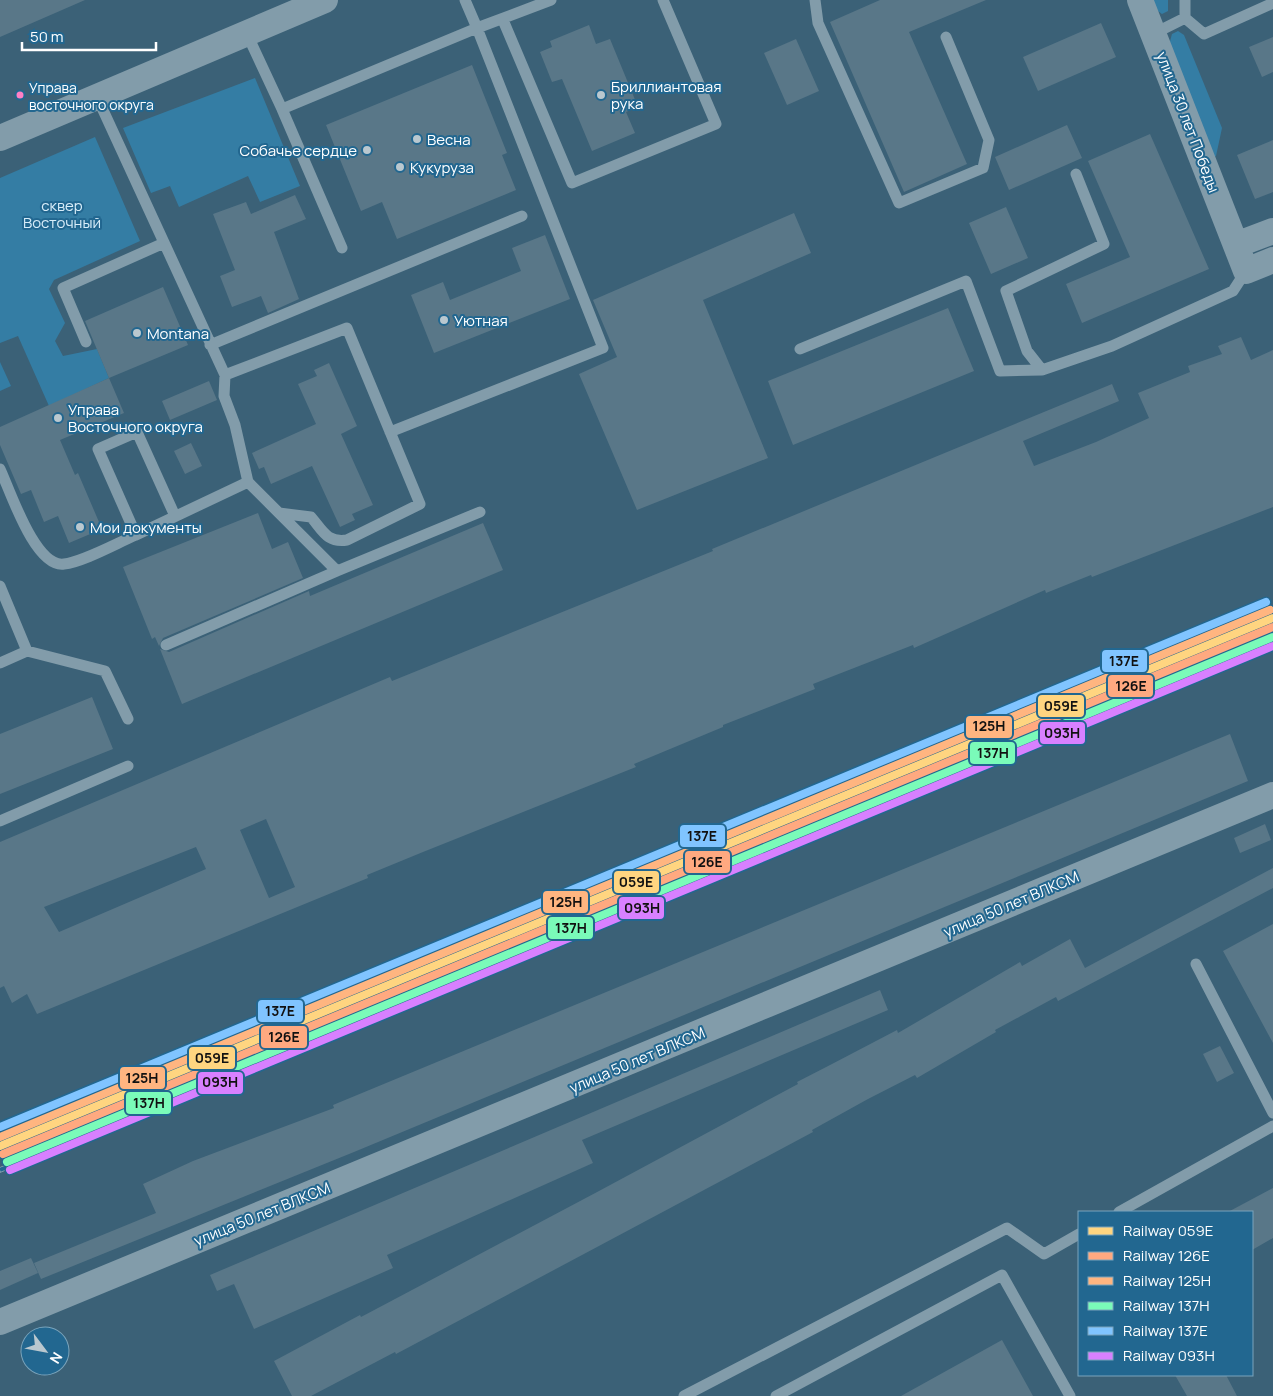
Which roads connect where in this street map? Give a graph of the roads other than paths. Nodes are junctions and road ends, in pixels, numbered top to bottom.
1 (466, 0) edge
2 (551, 0) edge
3 (663, 0) edge
4 (815, 0) edge
5 (1140, 0) edge
6 (1185, 0) edge
7 (317, 2) edge
8 (1273, 3) edge
9 (1185, 18) junction
10 (503, 20) junction
11 (477, 28) junction
12 (247, 34) junction
13 (1153, 34) junction
14 (946, 37) dead end
15 (97, 97) junction
16 (282, 110) junction
17 (0, 138) edge
18 (1076, 174) dead end
19 (522, 216) dead end
20 (1273, 231) edge
21 (164, 243) junction
22 (1236, 245) junction
23 (342, 248) dead end
24 (1273, 260) edge
25 (1246, 271) junction
26 (86, 342) dead end
27 (210, 345) junction
28 (800, 349) dead end
29 (1042, 370) junction
30 (225, 375) junction
31 (390, 432) junction
32 (0, 469) edge
33 (248, 482) junction
34 (480, 512) dead end
35 (279, 513) junction
36 (175, 516) junction
37 (136, 535) junction
38 (337, 571) junction
39 (0, 586) edge
40 (166, 645) dead end
41 (28, 652) junction
42 (0, 663) edge
43 (128, 719) dead end
44 (128, 766) dead end
45 (1273, 795) edge
46 (0, 821) edge
47 (1196, 964) dead end
48 (1273, 1113) edge
49 (1273, 1126) edge
50 (1121, 1211) edge
51 (1078, 1235) edge
52 (0, 1322) edge
53 (684, 1396) edge
54 (776, 1396) edge
55 (1070, 1396) edge

1 - 11 lane
2 - 10 lane
3 - 10 lane
4 - 14 lane
5 - 13 street, улица 30 лет Победы
6 - 9 lane
7 - 12 street
8 - 9 lane
9 - 13 lane
10 - 11 lane
11 - 16 lane
11 - 31 lane
12 - 15 street
12 - 16 lane
13 - 22 street, улица 30 лет Победы
15 - 17 street
15 - 21 lane
16 - 23 lane
18 - 29 lane
19 - 27 lane
20 - 22 street
21 - 26 lane
21 - 27 lane
22 - 25 street, улица 30 лет Победы
24 - 25 street
25 - 29 lane
27 - 30 lane
28 - 29 lane
30 - 31 lane
30 - 33 lane
31 - 35 lane
32 - 37 lane
33 - 35 lane
33 - 36 lane
34 - 38 lane
35 - 38 lane
36 - 37 lane
36 - 37 lane
38 - 40 lane
39 - 41 lane
41 - 42 lane
41 - 43 lane
44 - 46 lane
45 - 52 street, улица 50 лет ВЛКСМ
47 - 48 lane
49 - 50 lane
51 - 53 lane
54 - 55 lane

